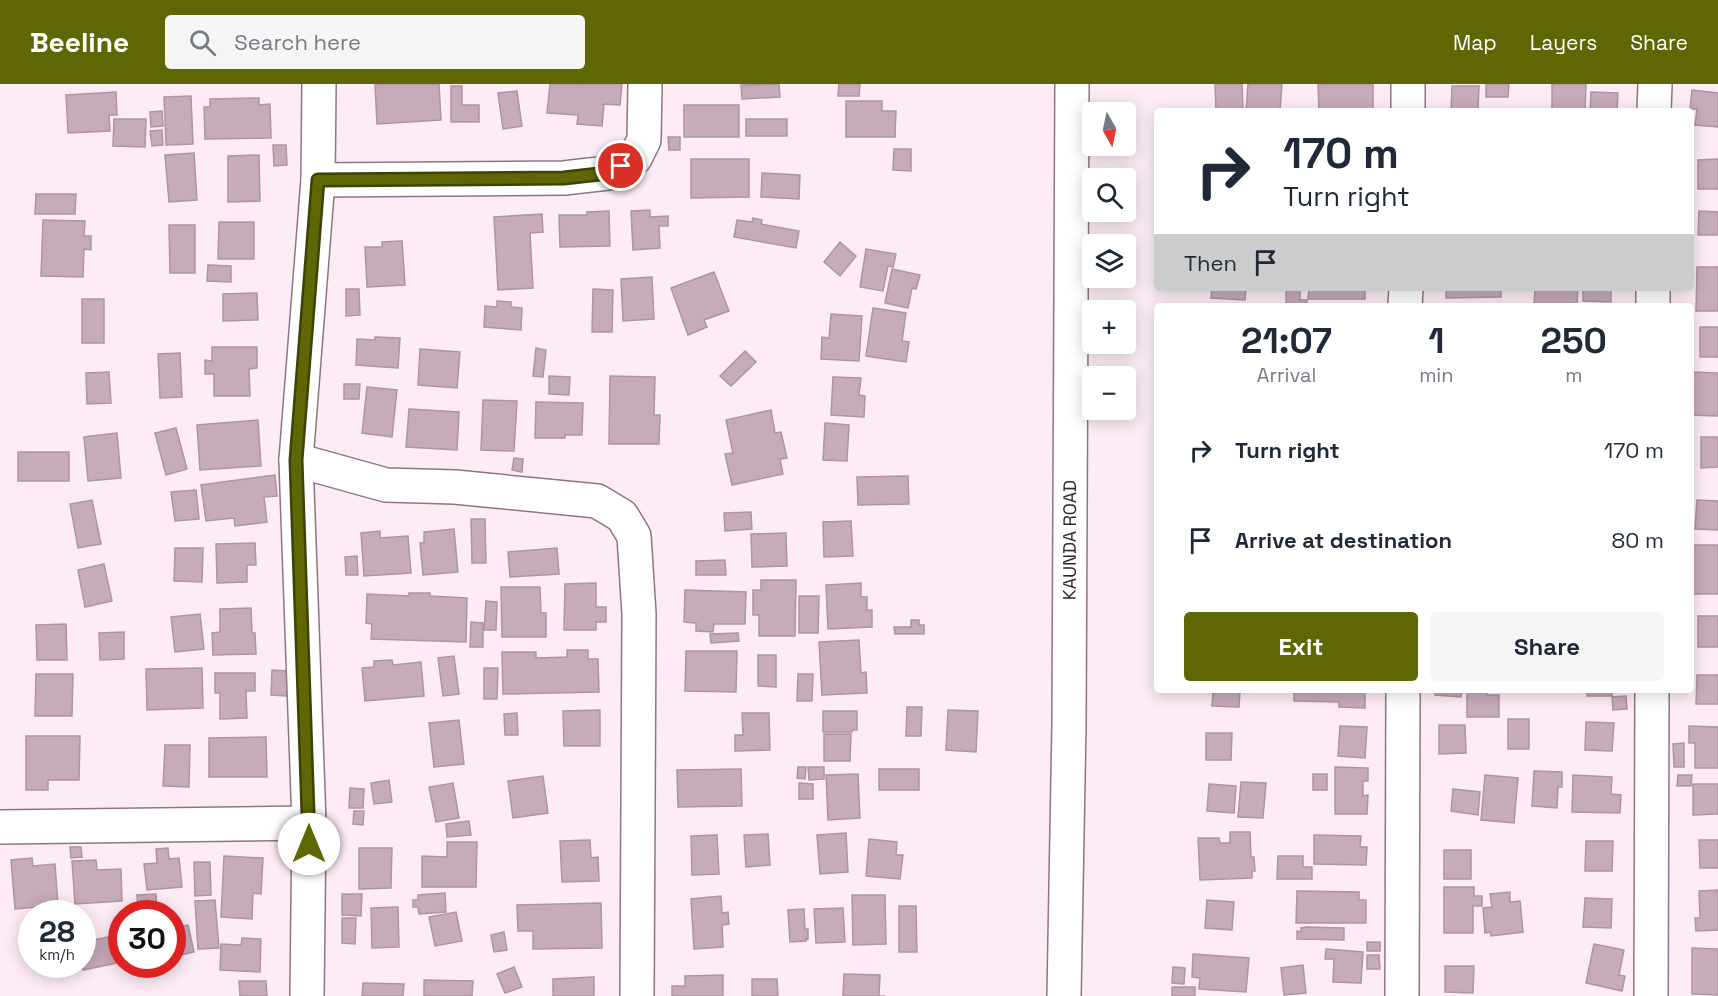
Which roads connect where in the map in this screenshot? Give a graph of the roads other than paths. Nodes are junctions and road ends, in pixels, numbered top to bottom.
1 (319, 84) edge
2 (645, 84) edge
3 (1072, 84) edge
4 (1408, 84) edge
5 (1655, 84) edge
6 (1408, 108) edge
7 (1654, 108) edge
8 (318, 180) junction
9 (296, 460) junction
10 (1403, 693) edge
11 (1652, 693) edge
12 (309, 823) junction
13 (0, 827) edge
14 (307, 996) edge
15 (637, 996) edge
16 (1064, 996) edge
17 (1402, 996) edge
18 (1651, 996) edge

1 - 8 street
2 - 8 street
3 - 16 street, KAUNDA ROAD
4 - 6 street
5 - 7 street
8 - 9 street
9 - 12 street
9 - 15 street
10 - 17 street
11 - 18 street
12 - 13 street
12 - 14 street

